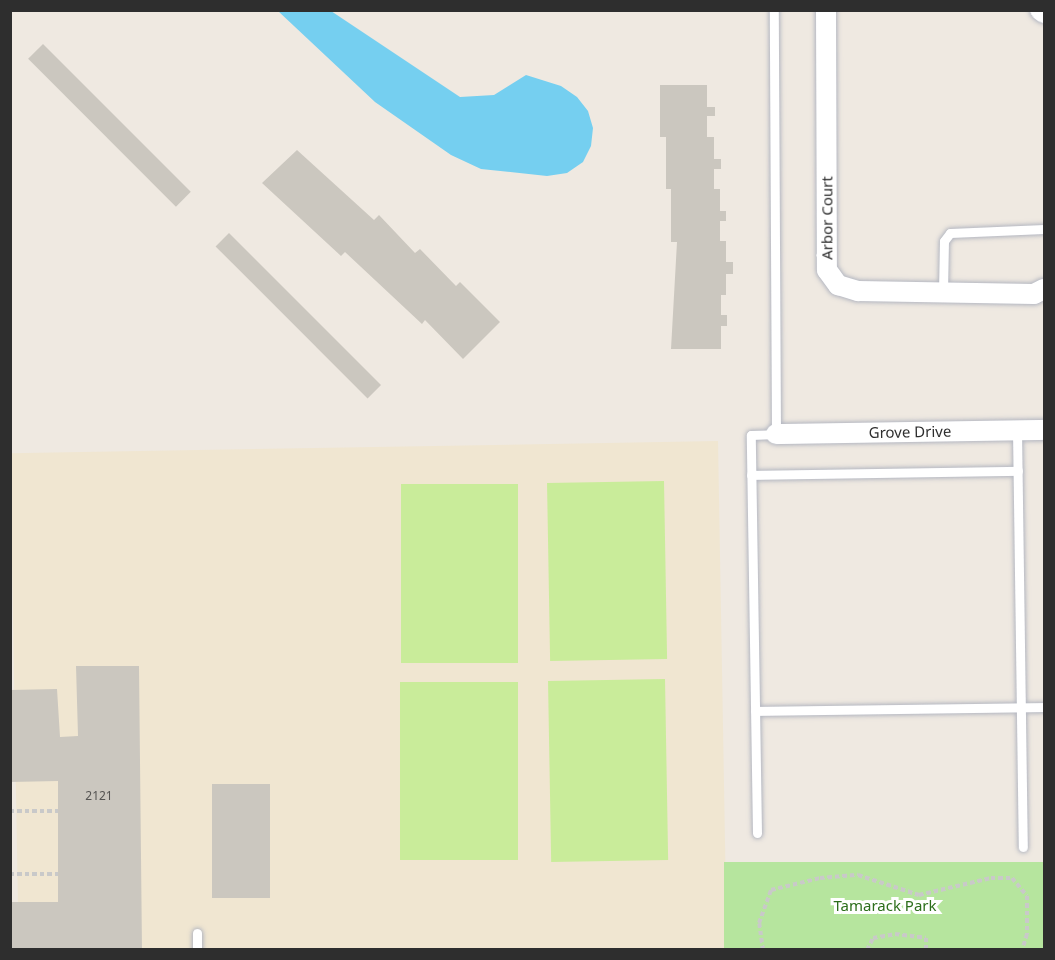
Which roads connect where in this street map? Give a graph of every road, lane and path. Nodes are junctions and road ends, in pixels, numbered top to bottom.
1 (774, 10) edge
2 (826, 10) edge
3 (1040, 10) edge
4 (1044, 13) edge
5 (1044, 229) edge
6 (1044, 290) edge
7 (943, 292) junction
8 (1044, 429) edge
9 (1017, 430) junction
10 (776, 434) junction
11 (1017, 471) junction
12 (752, 475) junction
13 (1044, 707) edge
14 (1021, 708) junction
15 (755, 711) junction
16 (10, 811) edge
17 (58, 811) dead end
18 (757, 833) dead end
19 (1023, 847) dead end
20 (10, 874) edge
21 (58, 874) dead end
22 (197, 933) dead end
23 (197, 950) edge
24 (763, 950) edge
25 (867, 950) edge
26 (926, 950) edge
27 (1022, 950) edge

1 - 10 lane
2 - 7 street, Arbor Court
3 - 4 street
5 - 7 lane
6 - 7 street, Arbor Court
8 - 9 street, Grove Drive
9 - 10 street, Grove Drive
9 - 11 lane
10 - 12 lane
11 - 12 lane
11 - 14 lane
12 - 15 lane
13 - 14 lane
14 - 15 lane
14 - 19 lane
15 - 18 lane
16 - 17 path
20 - 21 path
22 - 23 lane
24 - 27 path
25 - 26 path

